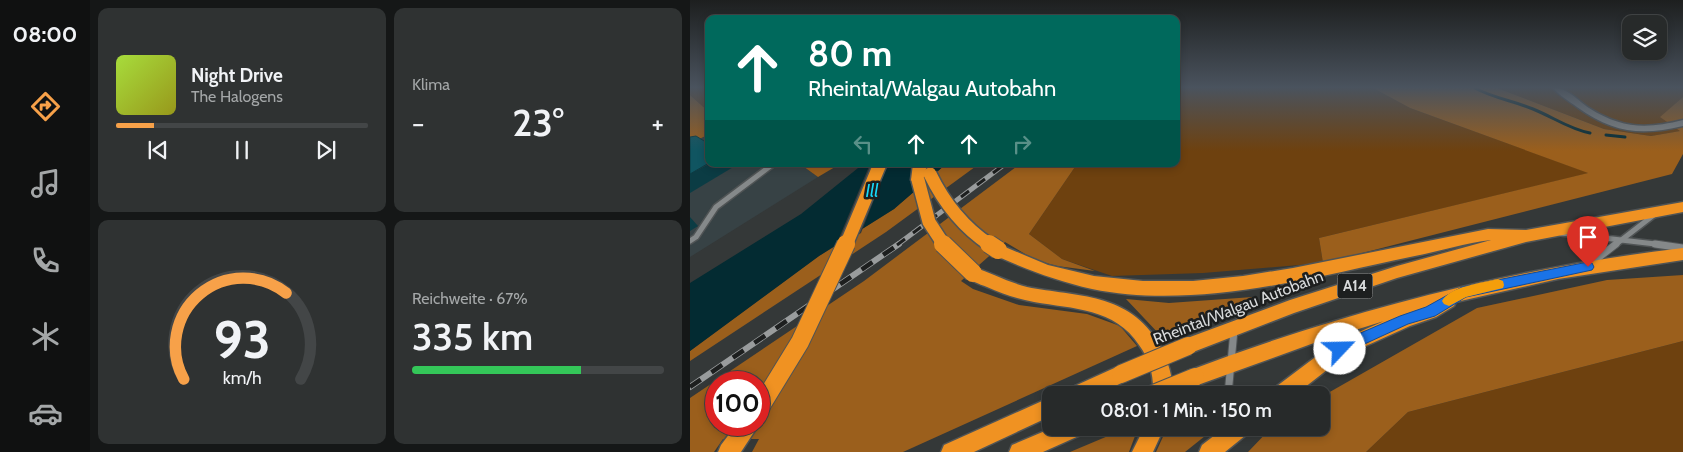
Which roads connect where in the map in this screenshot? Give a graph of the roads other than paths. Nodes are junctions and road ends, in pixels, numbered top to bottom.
1 (1586, 109) edge
2 (1683, 123) edge
3 (768, 167) edge
4 (879, 167) edge
5 (920, 167) edge
6 (927, 167) edge
7 (1683, 208) edge
8 (1658, 212) junction
9 (1548, 232) junction
10 (1526, 236) junction
11 (1623, 239) junction
12 (690, 240) edge
13 (1683, 248) edge
14 (1683, 254) edge
15 (1588, 267) junction
16 (1462, 292) junction
17 (1234, 328) junction
18 (1230, 364) junction
19 (1095, 386) edge
20 (1163, 386) edge
21 (1171, 386) edge
22 (1229, 386) edge
23 (1292, 386) edge
24 (770, 391) edge
25 (1042, 410) edge
26 (740, 436) edge
27 (743, 436) edge
28 (1056, 436) edge
29 (1150, 436) edge
30 (728, 452) edge
31 (734, 452) edge
32 (951, 452) edge
33 (1019, 452) edge
34 (1142, 452) edge

1 - 2 street
3 - 12 lane
4 - 24 highway, bridge
5 - 20 highway, bridge
6 - 10 highway, bridge
7 - 8 highway, Rheintal/Walgau Autobahn / A14
8 - 9 highway, Rheintal/Walgau Autobahn / A14
8 - 11 lane
9 - 10 highway, Rheintal/Walgau Autobahn / A14
9 - 11 lane
10 - 17 highway, Rheintal/Walgau Autobahn / A14
11 - 13 lane
11 - 15 lane
14 - 15 highway, A14
15 - 16 highway, A14
16 - 18 highway, A14
16 - 23 highway
17 - 18 lane
17 - 19 highway, Rheintal/Walgau Autobahn / A14, bridge
18 - 21 highway, A14, bridge
18 - 22 lane
25 - 32 highway
26 - 30 highway
27 - 31 highway
28 - 33 highway
29 - 34 highway

